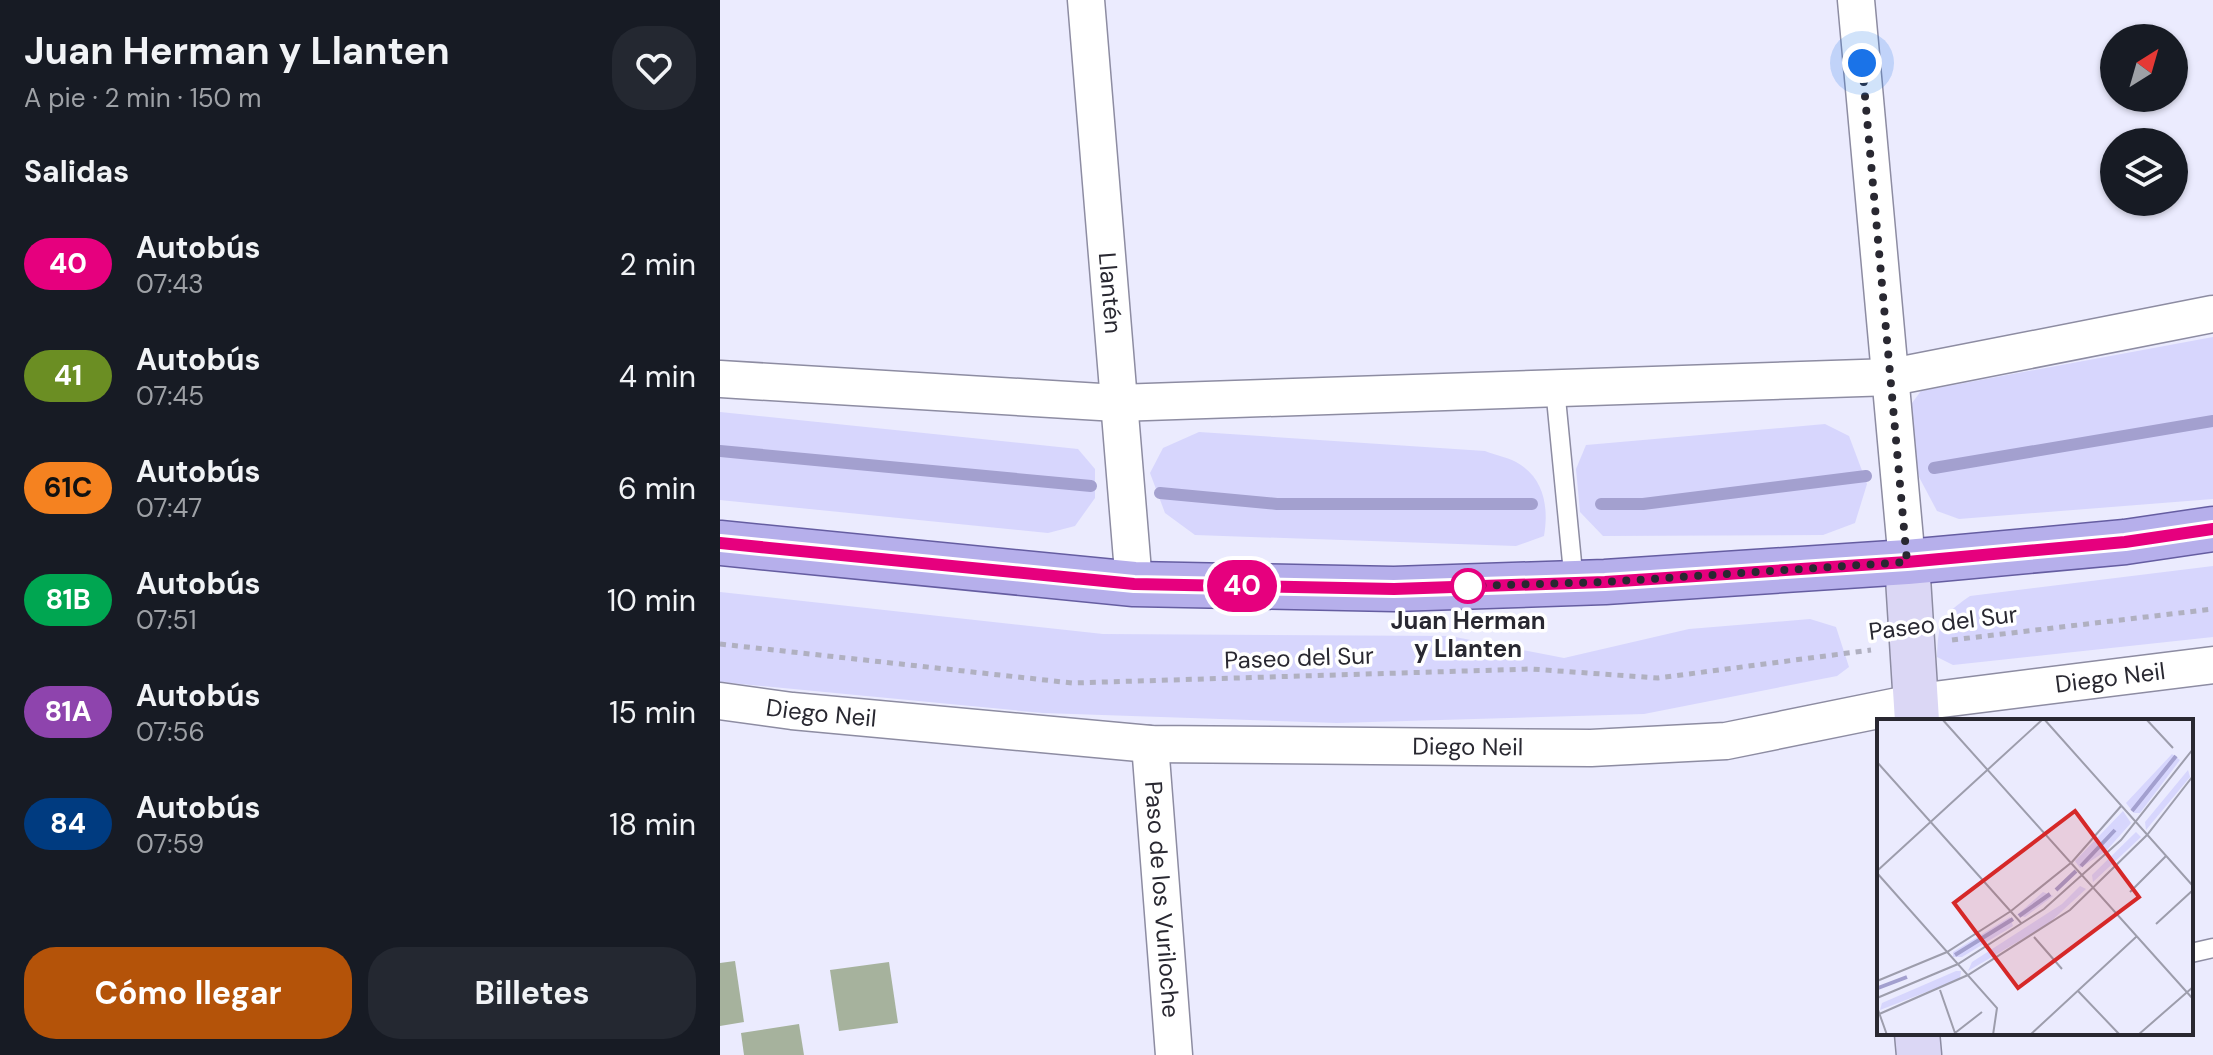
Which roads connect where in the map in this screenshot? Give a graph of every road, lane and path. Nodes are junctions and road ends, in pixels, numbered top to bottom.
1 (1086, 0) edge
2 (1856, 0) edge
3 (2213, 314) edge
4 (1892, 377) junction
5 (720, 379) edge
6 (1555, 388) junction
7 (1117, 403) junction
8 (2213, 529) edge
9 (720, 543) edge
10 (1907, 562) junction
11 (1574, 583) junction
12 (1134, 584) junction
13 (2213, 609) edge
14 (720, 644) edge
15 (1914, 645) junction
16 (2213, 665) edge
17 (720, 701) edge
18 (1917, 712) edge
19 (1150, 744) junction
20 (2213, 948) edge
21 (2193, 953) edge
22 (1917, 1035) edge
23 (1174, 1055) edge
24 (1919, 1055) edge

1 - 7 street, Llantén
2 - 4 street
3 - 4 street
4 - 6 street
4 - 10 street
5 - 7 street
6 - 7 street
6 - 11 lane
7 - 12 street, Llantén
8 - 10 main road
9 - 12 main road
10 - 11 main road
10 - 15 street
11 - 12 main road
13 - 15 path, Paseo del Sur
14 - 15 path, Paseo del Sur
15 - 18 street
16 - 18 street, Diego Neil
17 - 19 street, Diego Neil
18 - 19 street, Diego Neil
19 - 23 street, Paso de los Vuriloche
20 - 21 lane
22 - 24 street

